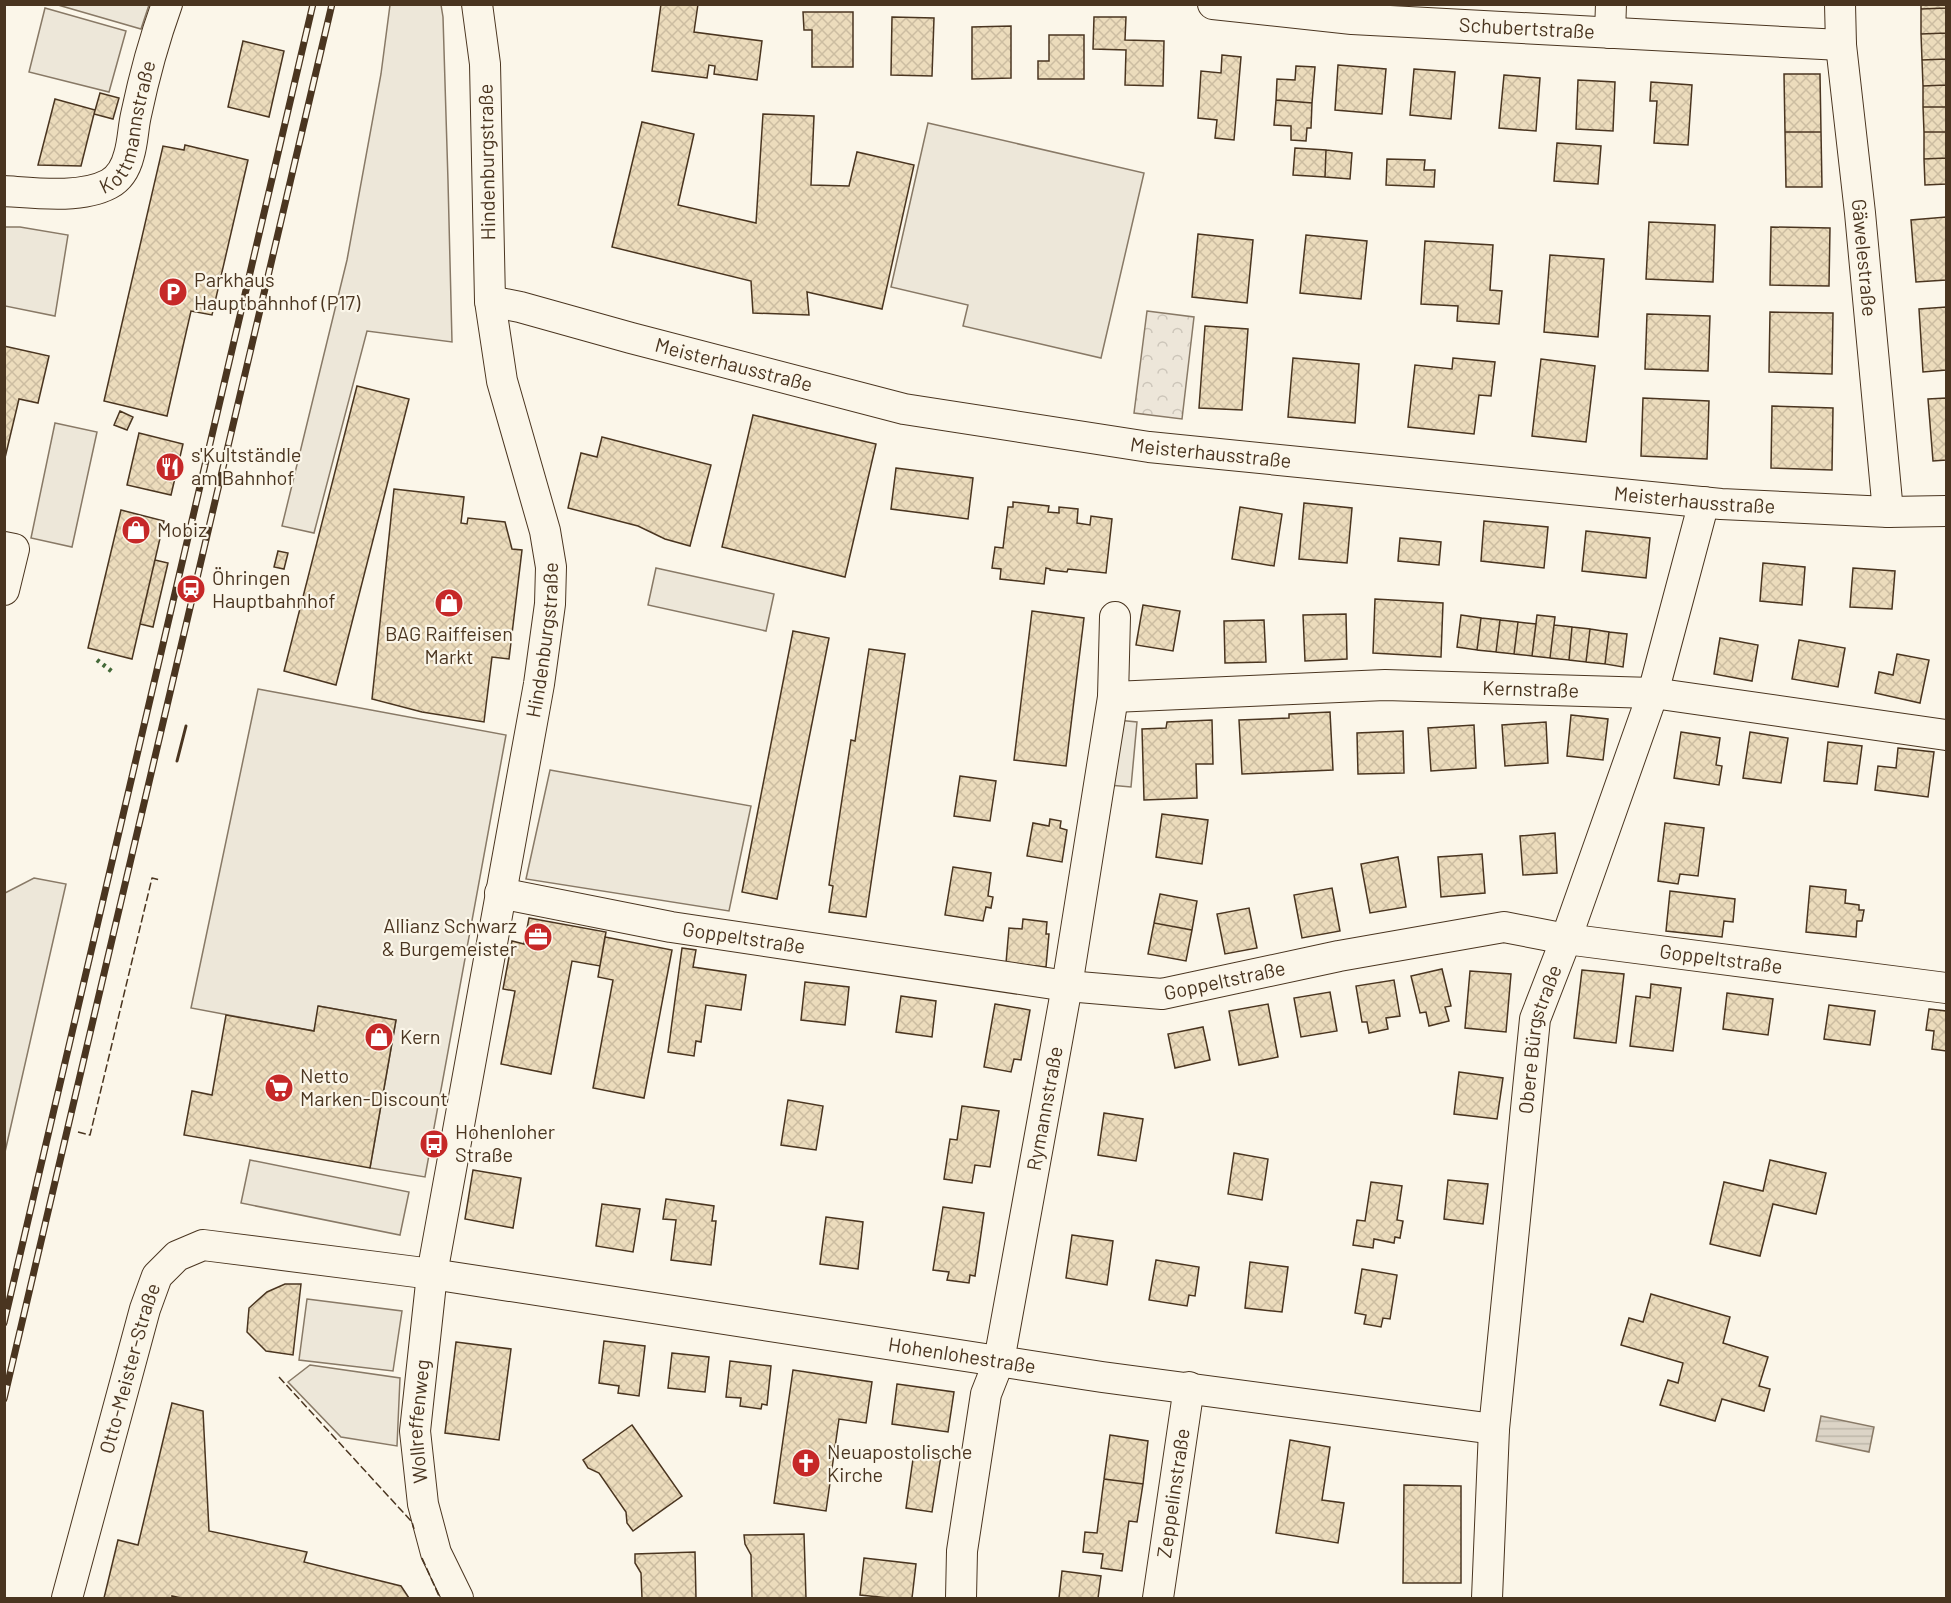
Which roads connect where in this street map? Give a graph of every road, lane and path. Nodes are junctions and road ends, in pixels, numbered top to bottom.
1 (167, 4) edge
2 (477, 4) edge
3 (1213, 4) edge
4 (1840, 4) edge
5 (1352, 12) edge
6 (1610, 19) edge
7 (1841, 45) junction
8 (4, 191) edge
9 (490, 301) junction
10 (1704, 502) junction
11 (1947, 511) edge
12 (1888, 512) junction
13 (9, 548) edge
14 (4, 590) edge
15 (1115, 617) dead end
16 (1653, 693) junction
17 (1113, 697) junction
18 (1947, 735) edge
19 (501, 893) junction
20 (1566, 939) junction
21 (1067, 986) junction
22 (1947, 988) edge
23 (432, 1274) junction
24 (999, 1361) junction
25 (1189, 1387) junction
26 (1494, 1429) junction
27 (67, 1599) edge
28 (458, 1599) edge
29 (961, 1599) edge
30 (1158, 1599) edge
31 (1487, 1599) edge

1 - 8 street, Kottmannstraße
2 - 9 street, Hindenburgstraße
3 - 5 street, Schubertstraße
4 - 7 street, Gäwelestraße
5 - 6 street, Schubertstraße
6 - 7 street, Schubertstraße
7 - 12 street, Gäwelestraße
9 - 10 street, Meisterhausstraße
9 - 19 street, Hindenburgstraße
10 - 12 street, Meisterhausstraße
10 - 16 street, Obere Bürgstraße
11 - 12 street, Meisterhausstraße
13 - 14 street
15 - 17 street, Rymannstraße
16 - 17 street, Kernstraße
16 - 18 street, Kernstraße
16 - 20 street, Obere Bürgstraße
17 - 21 street, Rymannstraße
19 - 21 street, Goppeltstraße
19 - 23 street, Hindenburgstraße
20 - 21 street, Goppeltstraße
20 - 22 street, Goppeltstraße
20 - 26 street, Obere Bürgstraße
21 - 24 street, Rymannstraße
23 - 24 street, Hohenlohestraße
23 - 27 street, Otto-Meister-Straße
23 - 28 street, Wollreffenweg
24 - 25 street, Hohenlohestraße
24 - 29 street, Rymannstraße
25 - 26 street, Hohenlohestraße
25 - 30 street, Zeppelinstraße
26 - 31 street, Obere Bürgstraße

